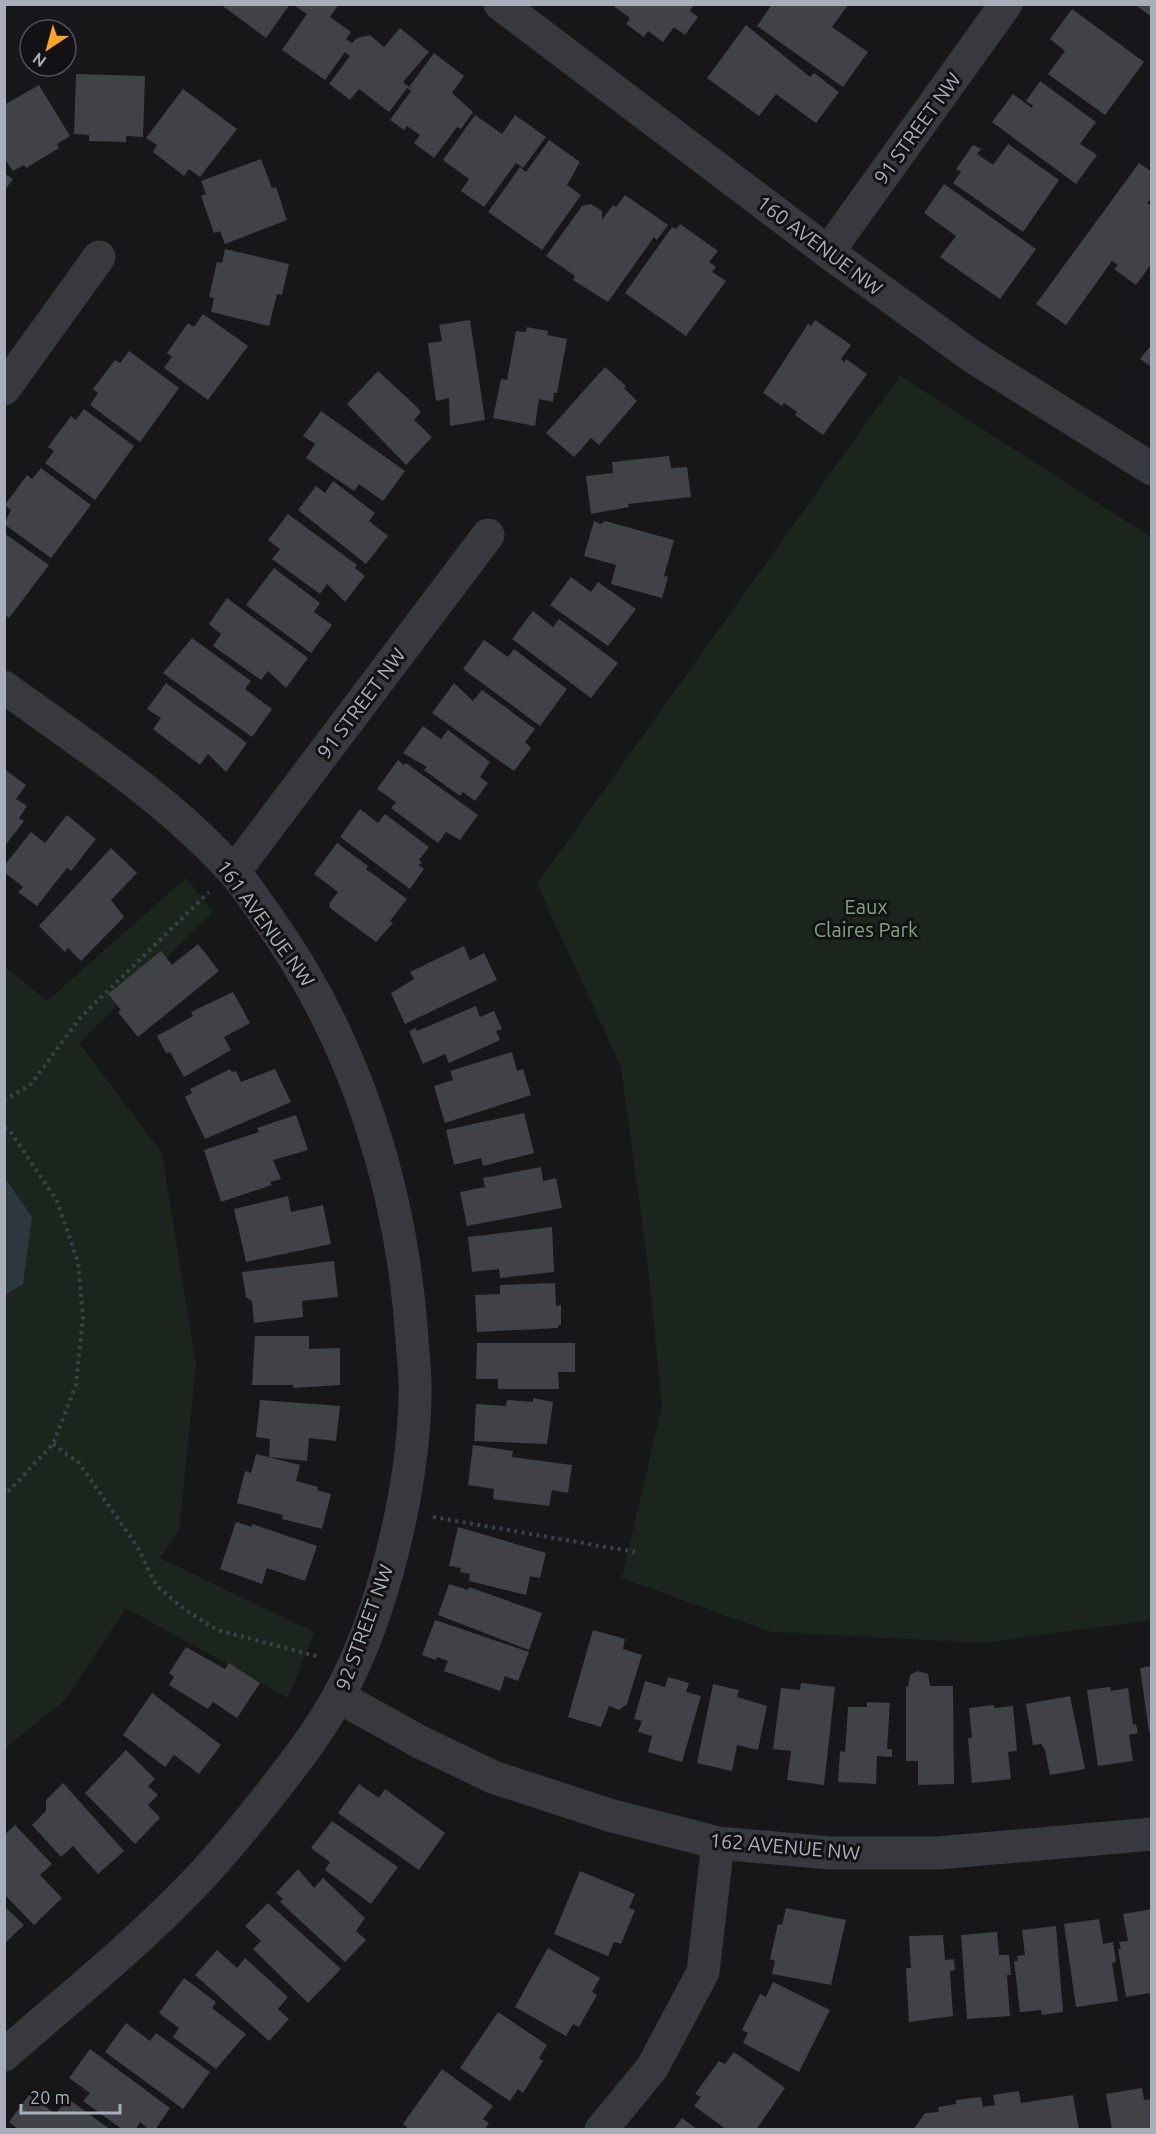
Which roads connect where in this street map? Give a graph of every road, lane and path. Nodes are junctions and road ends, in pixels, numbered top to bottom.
1 (501, 4) edge
2 (1006, 4) edge
3 (828, 252) junction
4 (99, 256) dead end
5 (4, 390) edge
6 (1152, 469) edge
7 (489, 535) dead end
8 (4, 687) edge
9 (234, 872) junction
10 (4, 1101) edge
11 (4, 1128) edge
12 (376, 1143) joint
13 (53, 1444) junction
14 (4, 1496) edge
15 (403, 1508) junction
16 (634, 1552) dead end
17 (354, 1665) junction
18 (339, 1697) junction
19 (1152, 1834) edge
20 (718, 1843) junction
21 (4, 2055) edge
22 (601, 2130) edge

1 - 3 street, 160 AVENUE NW
2 - 3 street, 91 STREET NW
3 - 6 street, 160 AVENUE NW
4 - 5 street
7 - 9 street, 91 STREET NW
8 - 9 street, 161 AVENUE NW
9 - 10 path
9 - 12 street, 161 AVENUE NW
11 - 13 path
12 - 15 street, 92 STREET NW
13 - 14 path
13 - 17 path
15 - 16 path
15 - 17 street, 92 STREET NW
17 - 18 street, 92 STREET NW
18 - 20 street, 162 AVENUE NW
18 - 21 street, 92 STREET NW
19 - 20 street, 162 AVENUE NW
20 - 22 street

